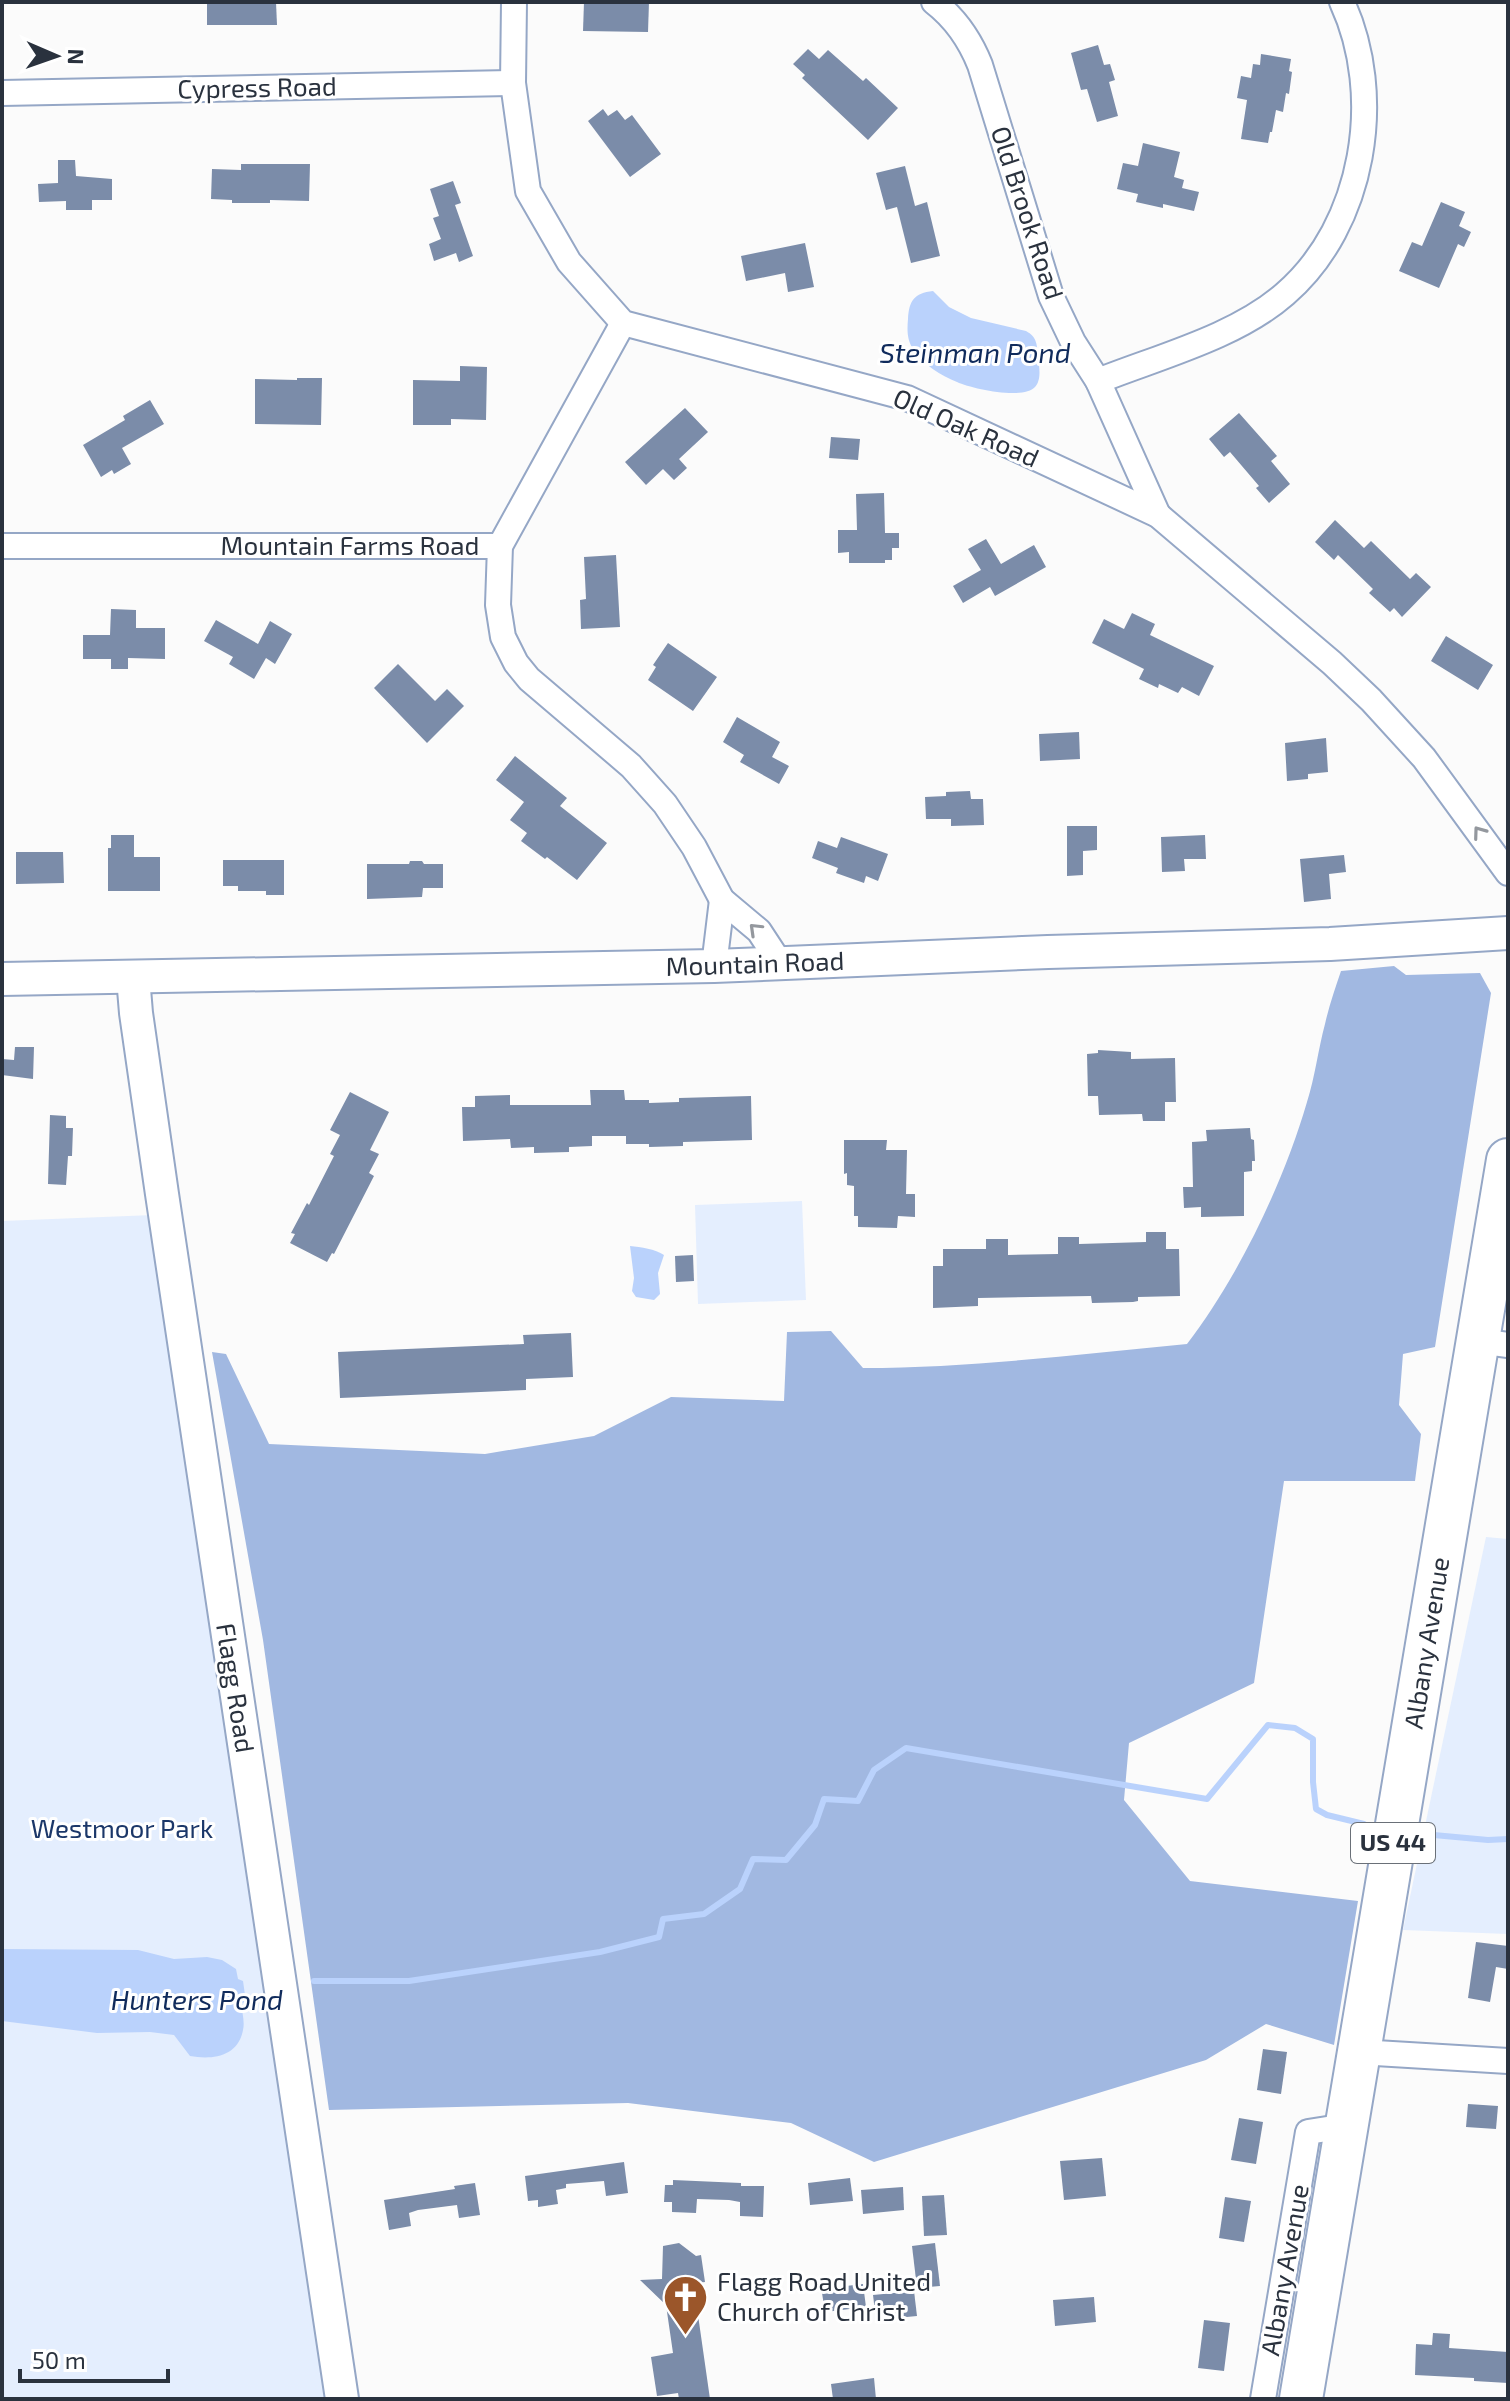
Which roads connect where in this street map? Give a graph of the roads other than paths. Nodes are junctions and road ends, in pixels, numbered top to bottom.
1 (514, 2) edge
2 (934, 2) edge
3 (1342, 2) edge
4 (513, 83) junction
5 (2, 93) edge
6 (623, 323) junction
7 (1098, 381) junction
8 (1158, 515) junction
9 (2, 546) edge
10 (500, 546) junction
11 (1508, 873) edge
12 (722, 900) junction
13 (1508, 933) edge
14 (780, 963) junction
15 (714, 966) junction
16 (133, 977) junction
17 (2, 979) edge
18 (1508, 1160) edge
19 (1493, 1343) edge
20 (1359, 2052) junction
21 (1508, 2061) edge
22 (1346, 2126) junction
23 (342, 2399) edge
24 (1263, 2399) edge
25 (1301, 2399) edge

1 - 4 street
2 - 7 street, Old Brook Road
3 - 7 street
4 - 5 street, Cypress Road
4 - 6 street
6 - 8 street, Old Oak Road
6 - 10 street
7 - 8 street, Old Brook Road
11 -> 8 street, Old Oak Road
9 - 10 street, Mountain Farms Road
10 - 12 street, Mountain Farms Road
14 -> 12 street, Mountain Farms Road
12 - 15 street
13 - 14 main road, Mountain Road
14 - 15 main road, Mountain Road
15 - 16 main road, Mountain Road
16 - 17 main road, Mountain Road
16 - 23 main road, Flagg Road
18 - 19 highway, Albany Avenue / US 44
19 - 20 highway, Albany Avenue / US 44
20 - 21 street
20 - 22 highway, Albany Avenue / US 44
22 - 24 street, Albany Avenue
22 - 25 highway, Albany Avenue / US 44

